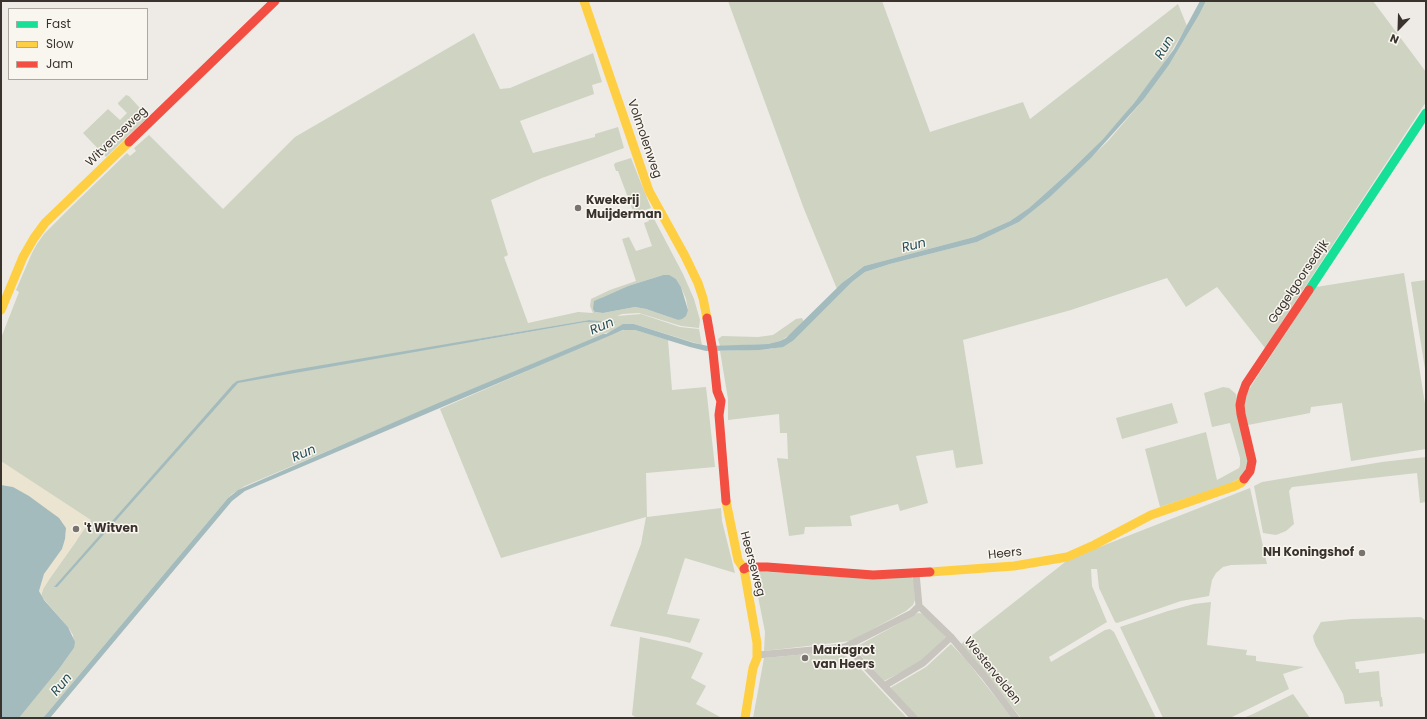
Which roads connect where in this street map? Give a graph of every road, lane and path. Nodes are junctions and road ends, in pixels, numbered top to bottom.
1 (275, 1) edge
2 (584, 1) edge
3 (1426, 113) edge
4 (1, 310) edge
5 (708, 326) joint
6 (1248, 479) joint
7 (744, 569) junction
8 (916, 573) junction
9 (919, 606) junction
10 (951, 637) junction
11 (845, 647) junction
12 (758, 655) junction
13 (884, 686) junction
14 (745, 718) edge
15 (914, 718) edge
16 (1016, 718) edge

1 - 4 street, Witvenseweg
2 - 5 street, Volmolenweg
3 - 6 street, Gagelgoorsedijk
5 - 7 street, Heerseweg
6 - 8 street, Heers
7 - 8 street, Heers
7 - 12 street, Heerseweg
8 - 9 street
9 - 10 street, Westervelden
9 - 11 street
10 - 13 street, Westervelden
10 - 16 street, Westervelden
11 - 12 street
11 - 13 street
12 - 14 street, Heerseweg
13 - 15 street

